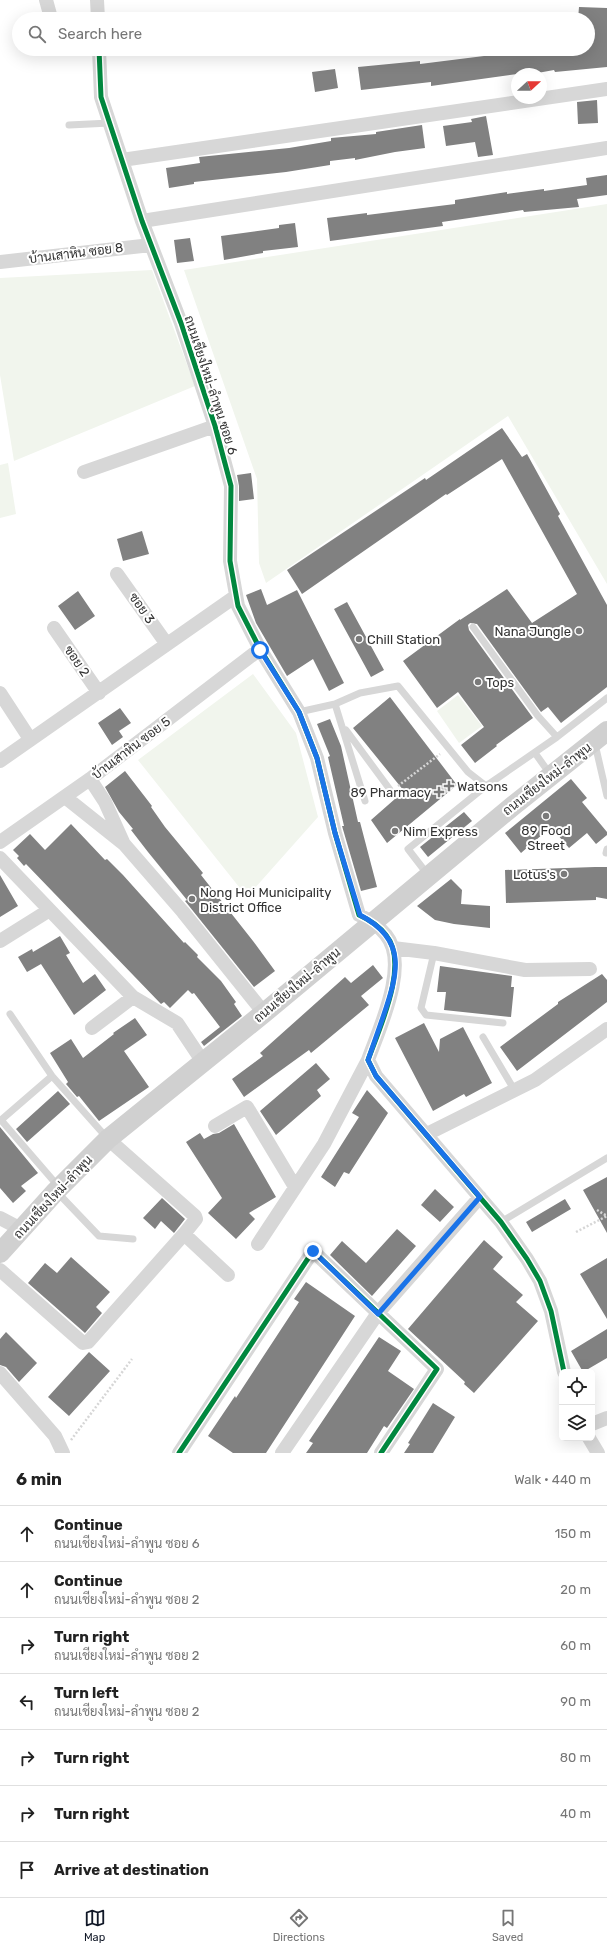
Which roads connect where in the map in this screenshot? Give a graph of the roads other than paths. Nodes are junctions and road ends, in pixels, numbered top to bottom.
1 (46, 0) edge
2 (97, 0) edge
3 (49, 12) edge
4 (98, 12) edge
5 (99, 56) edge
6 (607, 89) edge
7 (110, 123) junction
8 (68, 125) dead end
9 (607, 148) edge
10 (122, 160) junction
11 (142, 222) junction
12 (151, 245) junction
13 (0, 262) edge
14 (215, 426) junction
15 (84, 472) dead end
16 (117, 574) dead end
17 (236, 596) junction
18 (473, 627) dead end
19 (54, 628) dead end
20 (166, 643) junction
21 (260, 650) junction
22 (0, 693) edge
23 (99, 693) junction
24 (607, 698) edge
25 (335, 704) junction
26 (299, 712) junction
27 (342, 726) junction
28 (601, 736) edge
29 (557, 738) junction
30 (30, 739) junction
31 (535, 753) junction
32 (0, 761) edge
33 (551, 776) junction
34 (90, 779) junction
35 (486, 786) junction
36 (391, 791) road end
37 (607, 796) edge
38 (65, 798) junction
39 (365, 801) dead end
40 (0, 842) edge
41 (124, 844) junction
42 (0, 858) edge
43 (428, 875) junction
44 (48, 911) junction
45 (373, 922) junction
46 (0, 941) edge
47 (393, 948) junction
48 (434, 953) junction
49 (590, 968) dead end
50 (132, 997) junction
51 (264, 1013) junction
52 (10, 1014) dead end
53 (503, 1023) dead end
54 (92, 1028) dead end
55 (607, 1029) edge
56 (483, 1037) dead end
57 (368, 1060) junction
58 (203, 1062) junction
59 (52, 1076) junction
60 (515, 1091) junction
61 (215, 1126) dead end
62 (427, 1134) junction
63 (108, 1139) junction
64 (607, 1158) edge
65 (295, 1187) junction
66 (57, 1190) junction
67 (480, 1197) junction
68 (0, 1218) edge
69 (501, 1222) junction
70 (21, 1229) junction
71 (184, 1234) junction
72 (133, 1239) dead end
73 (258, 1244) dead end
74 (0, 1253) edge
75 (0, 1270) edge
76 (228, 1275) dead end
77 (378, 1314) junction
78 (563, 1369) edge
79 (0, 1373) edge
80 (607, 1418) edge
81 (595, 1423) edge
82 (591, 1441) edge
83 (63, 1452) edge
84 (179, 1453) edge
85 (282, 1453) edge
86 (381, 1453) edge
87 (598, 1453) edge

1 - 3 street
2 - 4 street
5 - 7 street, ถนนเชียงใหม่-ลำพูน ซอย 6
6 - 10 street
7 - 8 lane
7 - 10 street, ถนนเชียงใหม่-ลำพูน ซอย 6
9 - 11 street
10 - 11 street, ถนนเชียงใหม่-ลำพูน ซอย 6
11 - 12 street, ถนนเชียงใหม่-ลำพูน ซอย 6
12 - 13 street, บ้านเสาหิน ซอย 8
12 - 14 street, ถนนเชียงใหม่-ลำพูน ซอย 6
14 - 15 street
14 - 17 street, ถนนเชียงใหม่-ลำพูน ซอย 6
16 - 20 street, ซอย 3
17 - 20 street
17 - 21 street, ถนนเชียงใหม่-ลำพูน ซอย 6
18 - 29 lane
19 - 23 street, ซอย 2
20 - 23 street
21 - 26 street, ถนนเชียงใหม่-ลำพูน ซอย 6
21 - 34 street, บ้านเสาหิน ซอย 5
22 - 30 street
23 - 30 street
24 - 29 lane
25 - 26 lane
25 - 27 lane
25 - 35 lane
26 - 45 street, ถนนเชียงใหม่-ลำพูน ซอย 6
27 - 36 lane
27 - 39 lane
28 - 33 main road, ถนนเชียงใหม่-ลำพูน
28 - 37 lane
29 - 31 lane
30 - 32 street
31 - 33 lane
31 - 35 lane
33 - 43 main road, ถนนเชียงใหม่-ลำพูน
34 - 38 street, บ้านเสาหิน ซอย 5
34 - 41 street
35 - 43 lane
38 - 40 street, บ้านเสาหิน ซอย 5
38 - 41 street
41 - 51 street
42 - 44 street
43 - 45 main road, ถนนเชียงใหม่-ลำพูน
44 - 46 street
44 - 50 street
45 - 47 street, ถนนเชียงใหม่-ลำพูน ซอย 6
45 - 51 main road, ถนนเชียงใหม่-ลำพูน
47 - 48 street
47 - 57 street
48 - 49 street
48 - 53 lane
50 - 54 street
50 - 58 street
51 - 58 main road, ถนนเชียงใหม่-ลำพูน
52 - 59 lane
55 - 60 street
56 - 60 lane
57 - 62 street
57 - 65 street
58 - 63 main road, ถนนเชียงใหม่-ลำพูน
59 - 63 lane
59 - 66 lane
60 - 62 street
61 - 65 street
62 - 67 street
63 - 66 main road, ถนนเชียงใหม่-ลำพูน
63 - 71 street
64 - 69 lane
65 - 73 street
66 - 70 main road, ถนนเชียงใหม่-ลำพูน
66 - 72 lane
67 - 69 street
67 - 77 street
68 - 70 street
69 - 78 street
70 - 74 main road, ถนนเชียงใหม่-ลำพูน
71 - 75 street
71 - 76 street
77 - 84 street
77 - 85 street
77 - 86 street
79 - 83 street
80 - 81 street
82 - 87 street

